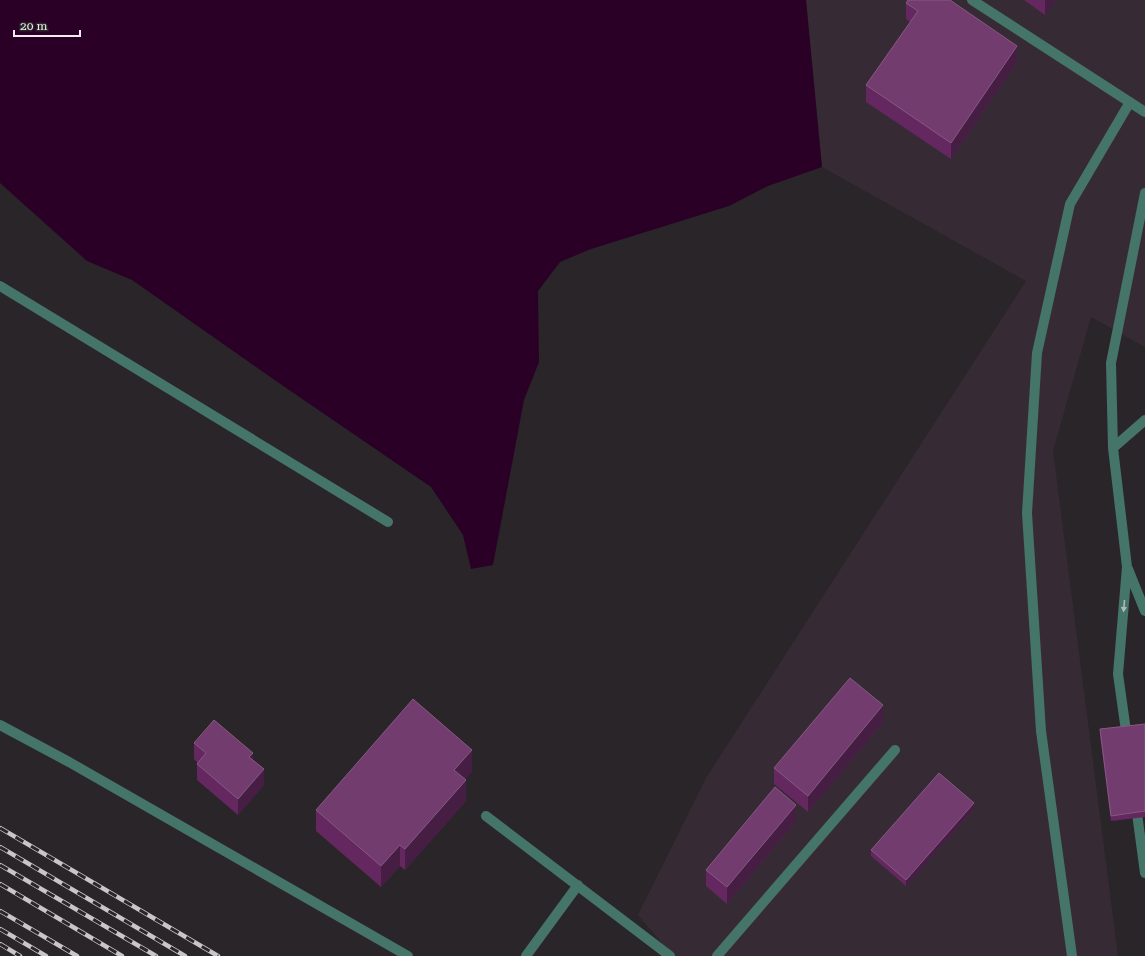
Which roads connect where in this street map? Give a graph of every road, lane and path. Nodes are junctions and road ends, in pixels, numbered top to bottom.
1 (972, 0) edge
2 (1130, 102) junction
3 (1145, 112) edge
4 (1145, 194) edge
5 (0, 286) edge
6 (1145, 420) edge
7 (1113, 448) junction
8 (388, 522) dead end
9 (1127, 567) junction
10 (1145, 611) edge
11 (0, 725) edge
12 (895, 750) dead end
13 (1129, 751) edge
14 (1135, 797) edge
15 (486, 816) dead end
16 (1145, 873) edge
17 (578, 885) junction
18 (408, 956) edge
19 (526, 956) edge
20 (670, 956) edge
21 (717, 956) edge
22 (1072, 956) edge

1 - 2 lane
2 - 3 lane
2 - 22 lane
4 - 7 lane
5 - 8 lane
6 - 7 lane
7 - 9 lane
9 - 10 lane
9 -> 13 lane
11 - 18 lane
12 - 21 lane
14 - 16 lane
15 - 17 lane
17 - 19 lane
17 - 20 lane

